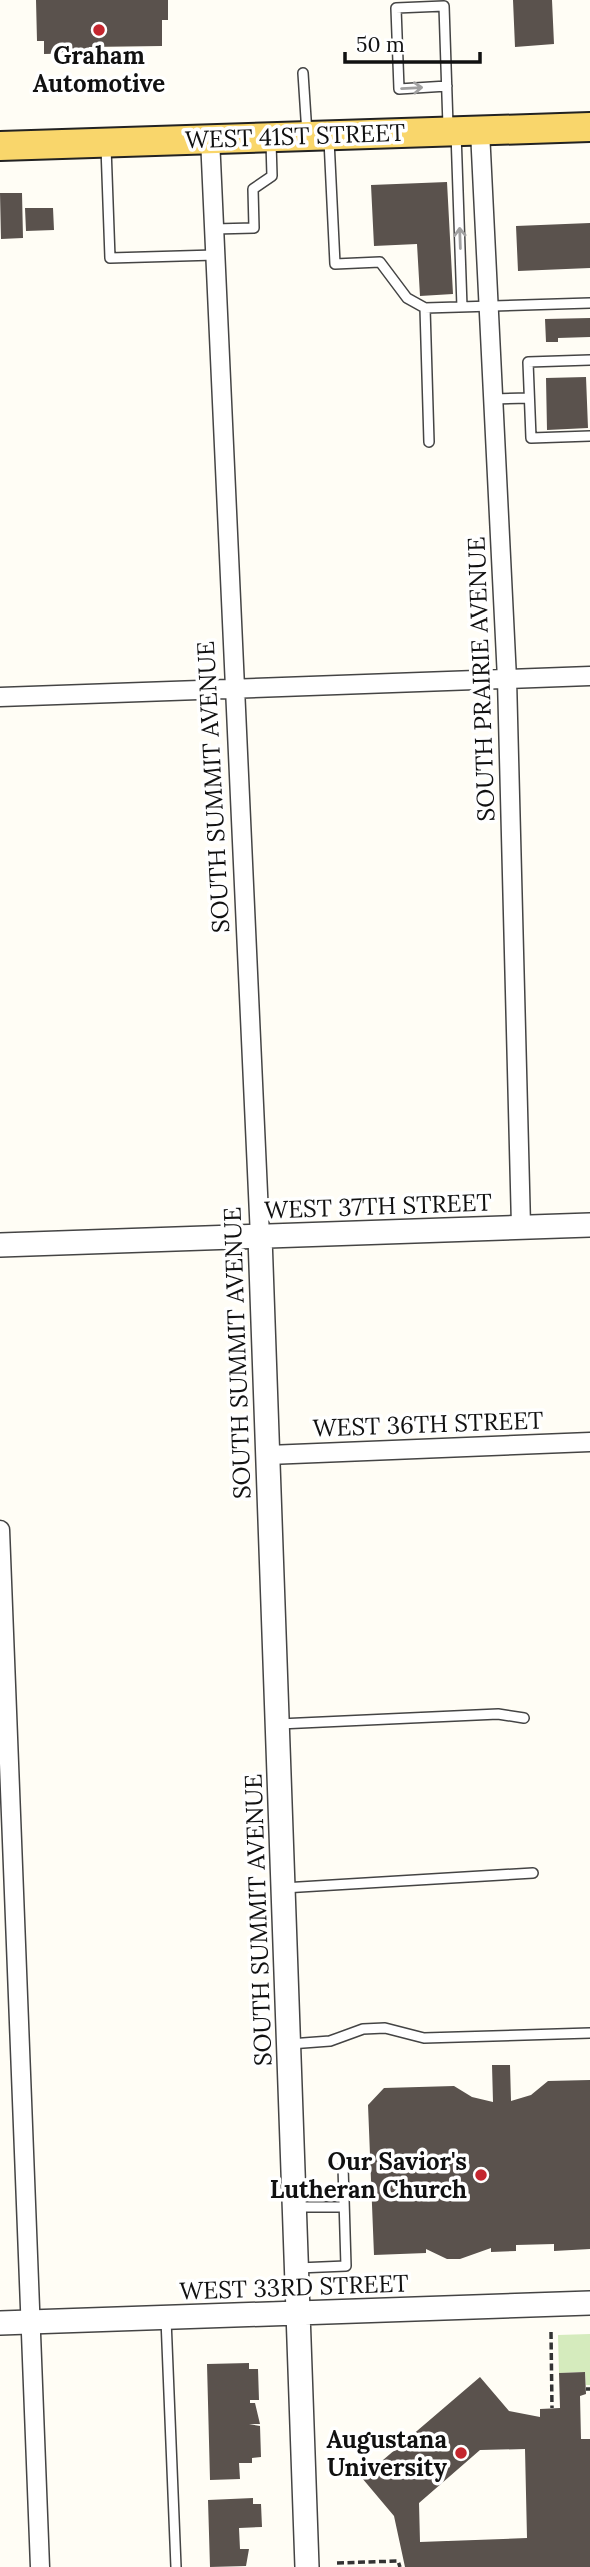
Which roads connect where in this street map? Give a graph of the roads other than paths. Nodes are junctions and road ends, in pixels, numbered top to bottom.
1 (303, 73) dead end
2 (447, 86) junction
3 (590, 127) edge
4 (461, 131) junction
5 (318, 135) junction
6 (271, 136) junction
7 (211, 138) junction
8 (106, 142) junction
9 (0, 146) edge
10 (214, 229) junction
11 (215, 255) junction
12 (590, 303) edge
13 (462, 307) junction
14 (489, 307) junction
15 (425, 308) junction
16 (590, 359) edge
17 (529, 398) junction
18 (493, 399) junction
19 (590, 436) edge
20 (429, 442) dead end
21 (590, 676) edge
22 (507, 679) junction
23 (235, 688) junction
24 (0, 697) edge
25 (590, 1225) edge
26 (521, 1226) junction
27 (260, 1237) junction
28 (0, 1245) edge
29 (590, 1442) edge
30 (268, 1455) junction
31 (0, 1530) edge
32 (524, 1718) dead end
33 (277, 1725) junction
34 (6, 1787) edge
35 (533, 1872) dead end
36 (283, 1888) junction
37 (590, 2033) edge
38 (289, 2044) junction
39 (343, 2166) dead end
40 (295, 2207) junction
41 (344, 2207) junction
42 (297, 2268) junction
43 (590, 2303) edge
44 (298, 2313) junction
45 (166, 2317) junction
46 (31, 2322) junction
47 (0, 2323) edge
48 (40, 2567) edge
49 (176, 2567) edge
50 (307, 2567) edge

1 - 5 lane
2 -> 2 lane
2 - 4 lane
3 - 4 main road, WEST 41ST STREET
4 - 5 main road, WEST 41ST STREET
13 -> 4 lane
4 - 14 street, SOUTH PRAIRIE AVENUE
5 - 6 main road, WEST 41ST STREET
5 - 15 lane
6 - 7 main road, WEST 41ST STREET
6 - 10 lane
7 - 8 main road, WEST 41ST STREET
7 - 10 street, SOUTH SUMMIT AVENUE
8 - 9 main road, WEST 41ST STREET
8 - 11 lane
10 - 11 street, SOUTH SUMMIT AVENUE
11 - 23 street, SOUTH SUMMIT AVENUE
12 - 14 lane
13 - 14 lane
13 - 15 lane
14 - 18 street, SOUTH PRAIRIE AVENUE
15 - 20 lane
16 - 17 lane
17 - 18 lane
17 - 19 lane
18 - 22 street, SOUTH PRAIRIE AVENUE
21 - 22 street
22 - 23 street
22 - 26 street, SOUTH PRAIRIE AVENUE
23 - 24 street
23 - 27 street, SOUTH SUMMIT AVENUE
25 - 26 street, WEST 37TH STREET
26 - 27 street, WEST 37TH STREET
27 - 28 street, WEST 37TH STREET
27 - 30 street, SOUTH SUMMIT AVENUE
29 - 30 street, WEST 36TH STREET
30 - 33 street, SOUTH SUMMIT AVENUE
31 - 34 street
32 - 33 lane
33 - 36 street, SOUTH SUMMIT AVENUE
34 - 46 street
35 - 36 lane
36 - 38 street, SOUTH SUMMIT AVENUE
37 - 38 lane
38 - 40 street, SOUTH SUMMIT AVENUE
39 - 41 lane
40 - 41 lane
40 - 42 street, SOUTH SUMMIT AVENUE
41 - 42 lane
42 - 44 street, SOUTH SUMMIT AVENUE
43 - 44 street, WEST 33RD STREET
44 - 45 street, WEST 33RD STREET
44 - 50 street, SOUTH SUMMIT AVENUE
45 - 46 street, WEST 33RD STREET
45 - 49 lane
46 - 47 street, WEST 33RD STREET
46 - 48 street

